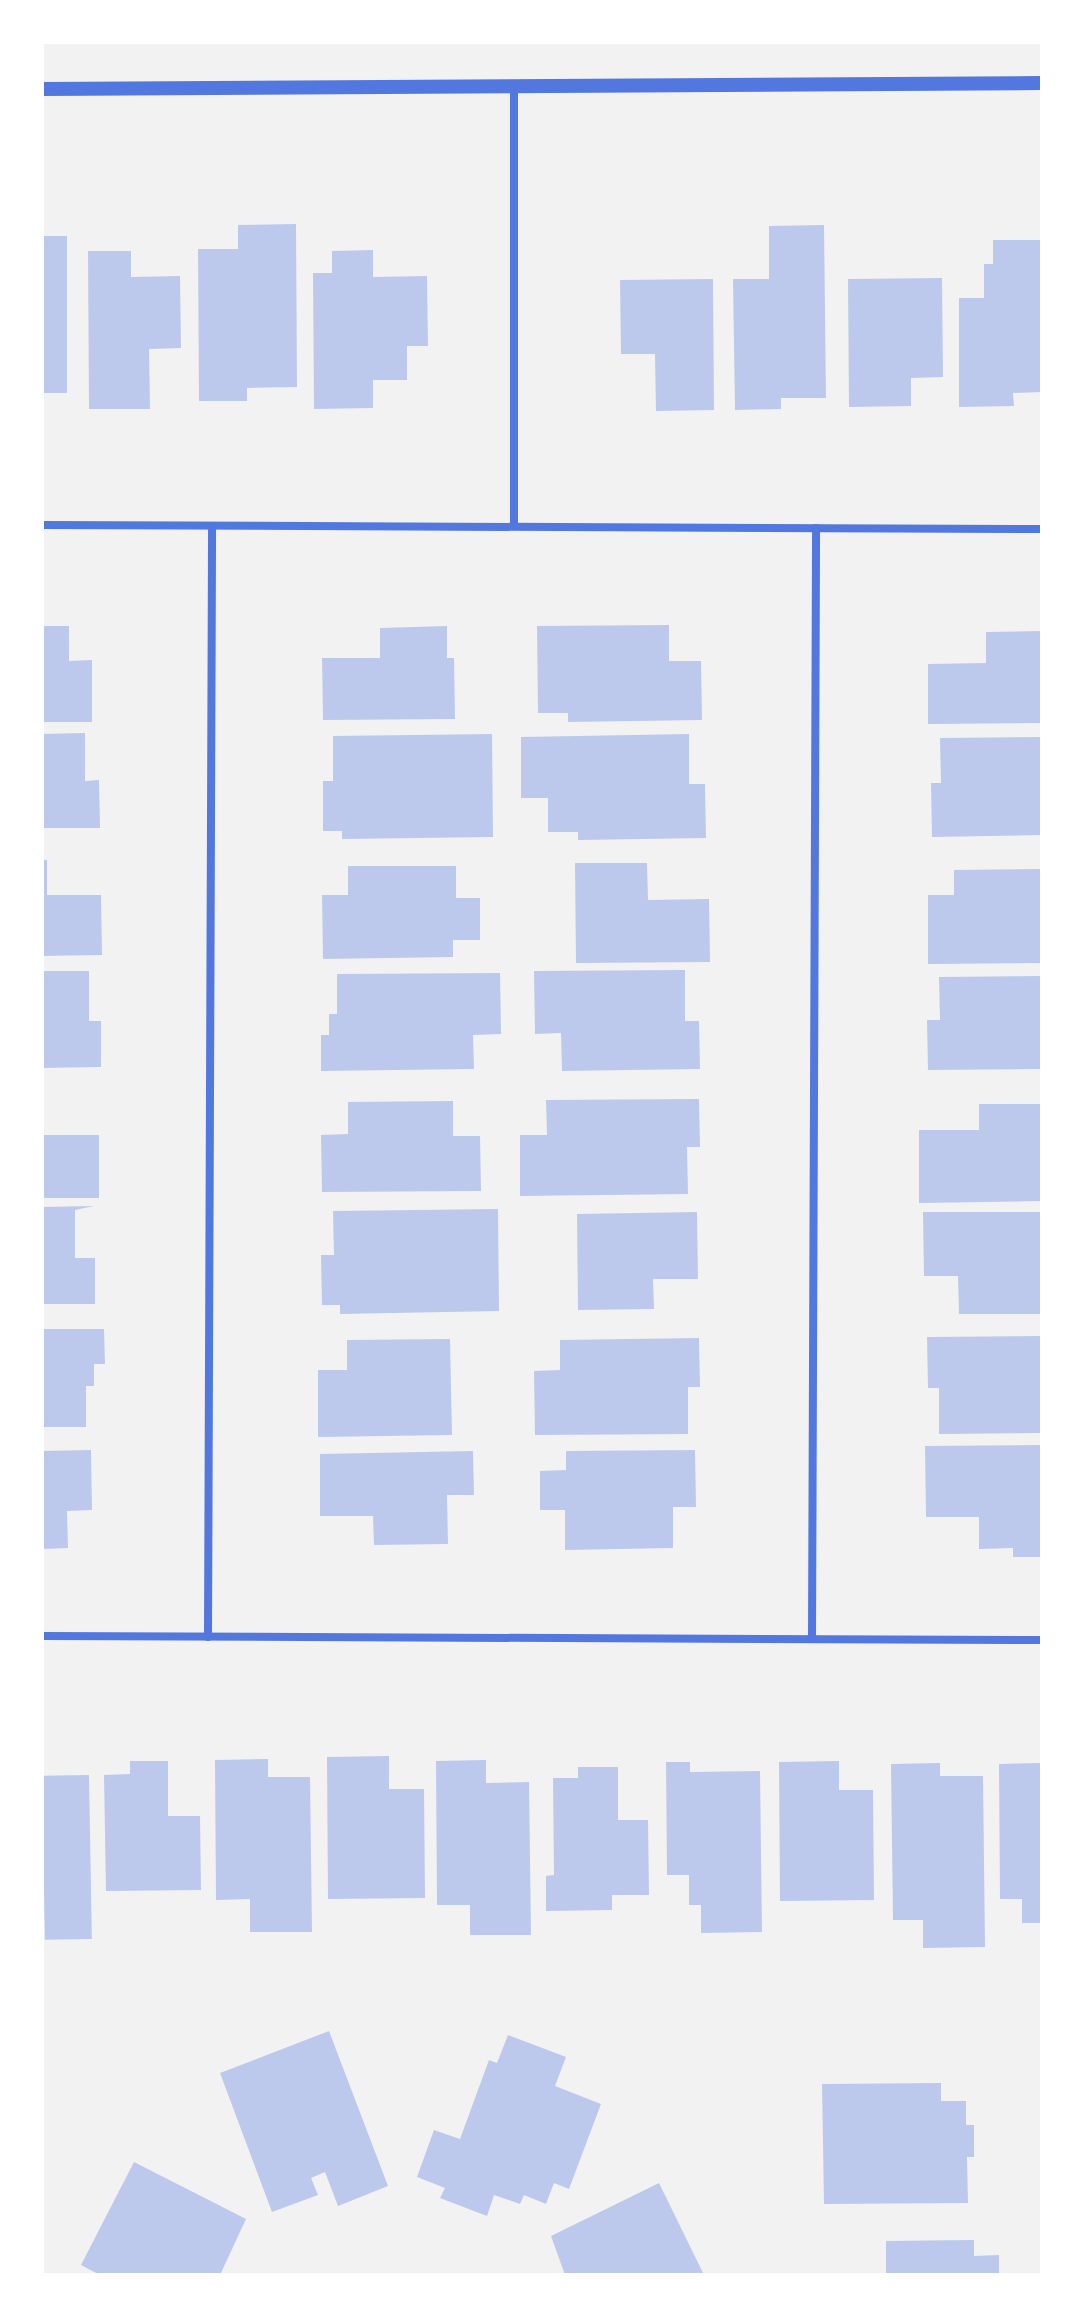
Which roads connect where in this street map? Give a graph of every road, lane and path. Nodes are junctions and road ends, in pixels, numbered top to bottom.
1 (1042, 83) edge
2 (42, 89) edge
3 (514, 90) junction
4 (42, 525) edge
5 (212, 526) junction
6 (514, 526) junction
7 (816, 528) junction
8 (1042, 529) edge
9 (42, 1636) edge
10 (208, 1637) junction
11 (812, 1639) junction
12 (1042, 1640) edge

1 - 3 street
2 - 3 street
3 - 6 street
4 - 5 street
5 - 6 street
5 - 10 street
6 - 7 street
7 - 8 street
7 - 11 street
9 - 10 street
10 - 11 street
11 - 12 street

